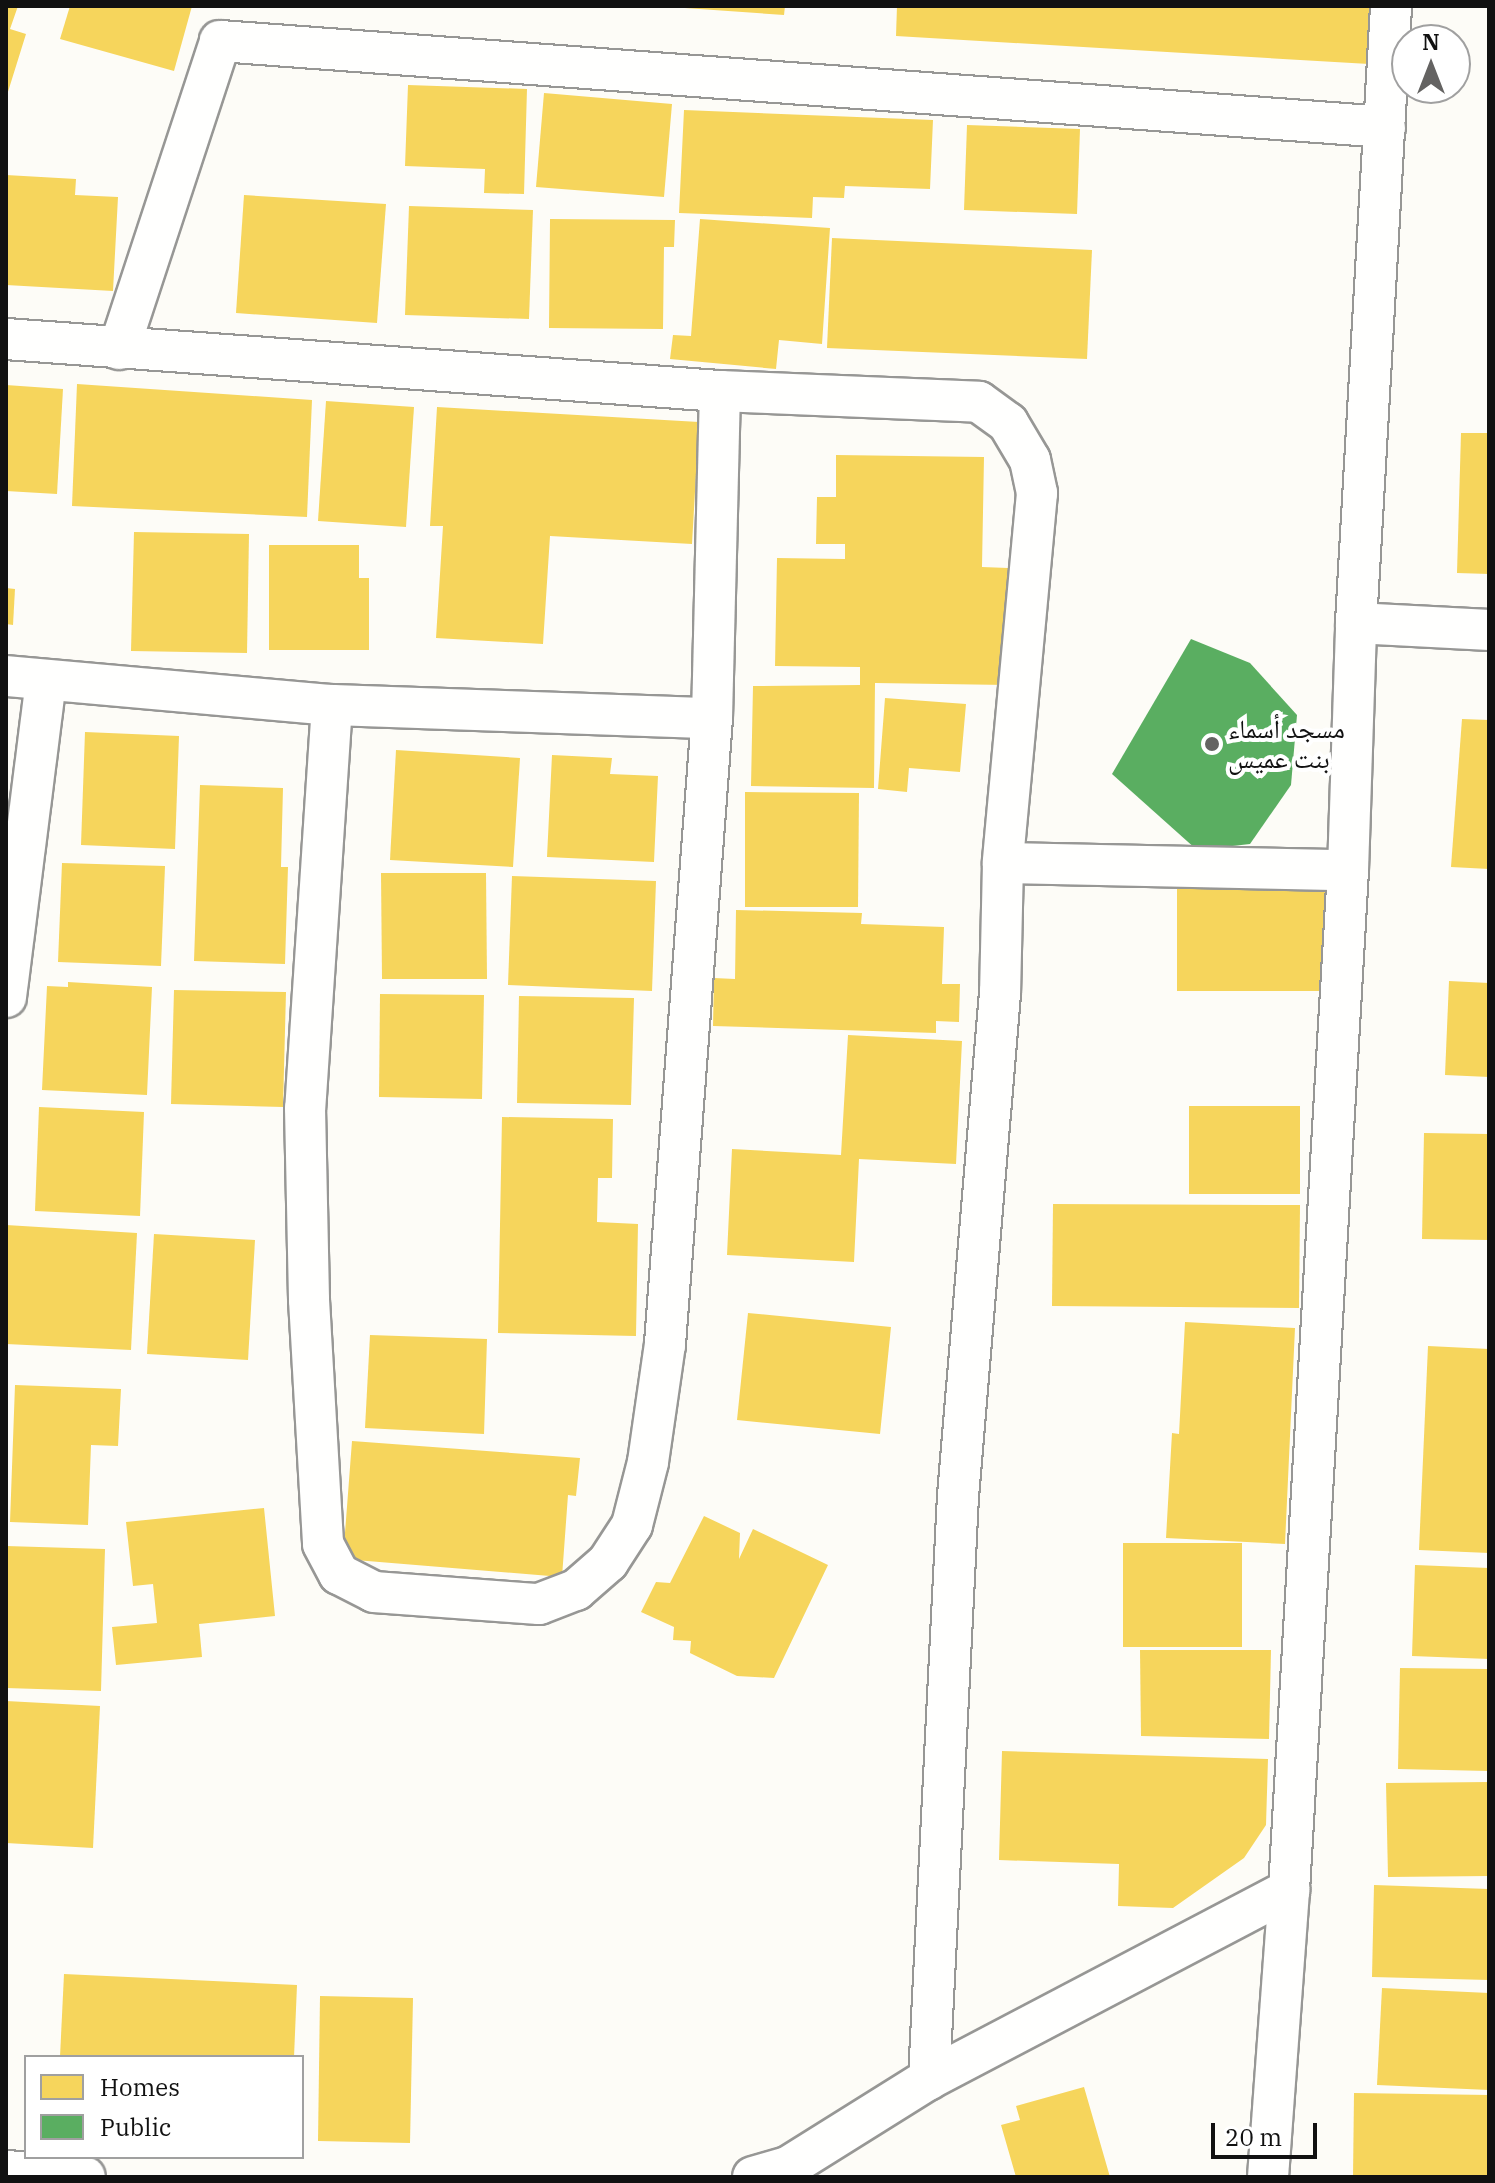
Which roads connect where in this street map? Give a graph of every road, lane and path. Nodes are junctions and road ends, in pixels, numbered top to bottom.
1 (1391, 6) edge
2 (1385, 127) junction
3 (6, 339) edge
4 (119, 349) junction
5 (720, 391) junction
6 (1356, 623) junction
7 (1489, 630) edge
8 (6, 676) edge
9 (46, 681) junction
10 (332, 705) junction
11 (712, 718) junction
12 (1003, 863) junction
13 (1348, 870) junction
14 (6, 997) edge
15 (1289, 1890) junction
16 (929, 2079) junction
17 (6, 2171) edge
18 (85, 2177) edge
19 (753, 2177) edge
20 (1268, 2177) edge

1 - 2 street
2 - 4 street
2 - 6 street
3 - 4 street
4 - 5 street
5 - 11 street
5 - 12 street
6 - 7 street
6 - 13 street
8 - 9 street
9 - 10 street
9 - 14 street
10 - 11 street
10 - 11 street
12 - 13 street
12 - 16 street
13 - 15 street
15 - 16 street
15 - 20 street
16 - 19 street
17 - 18 street

